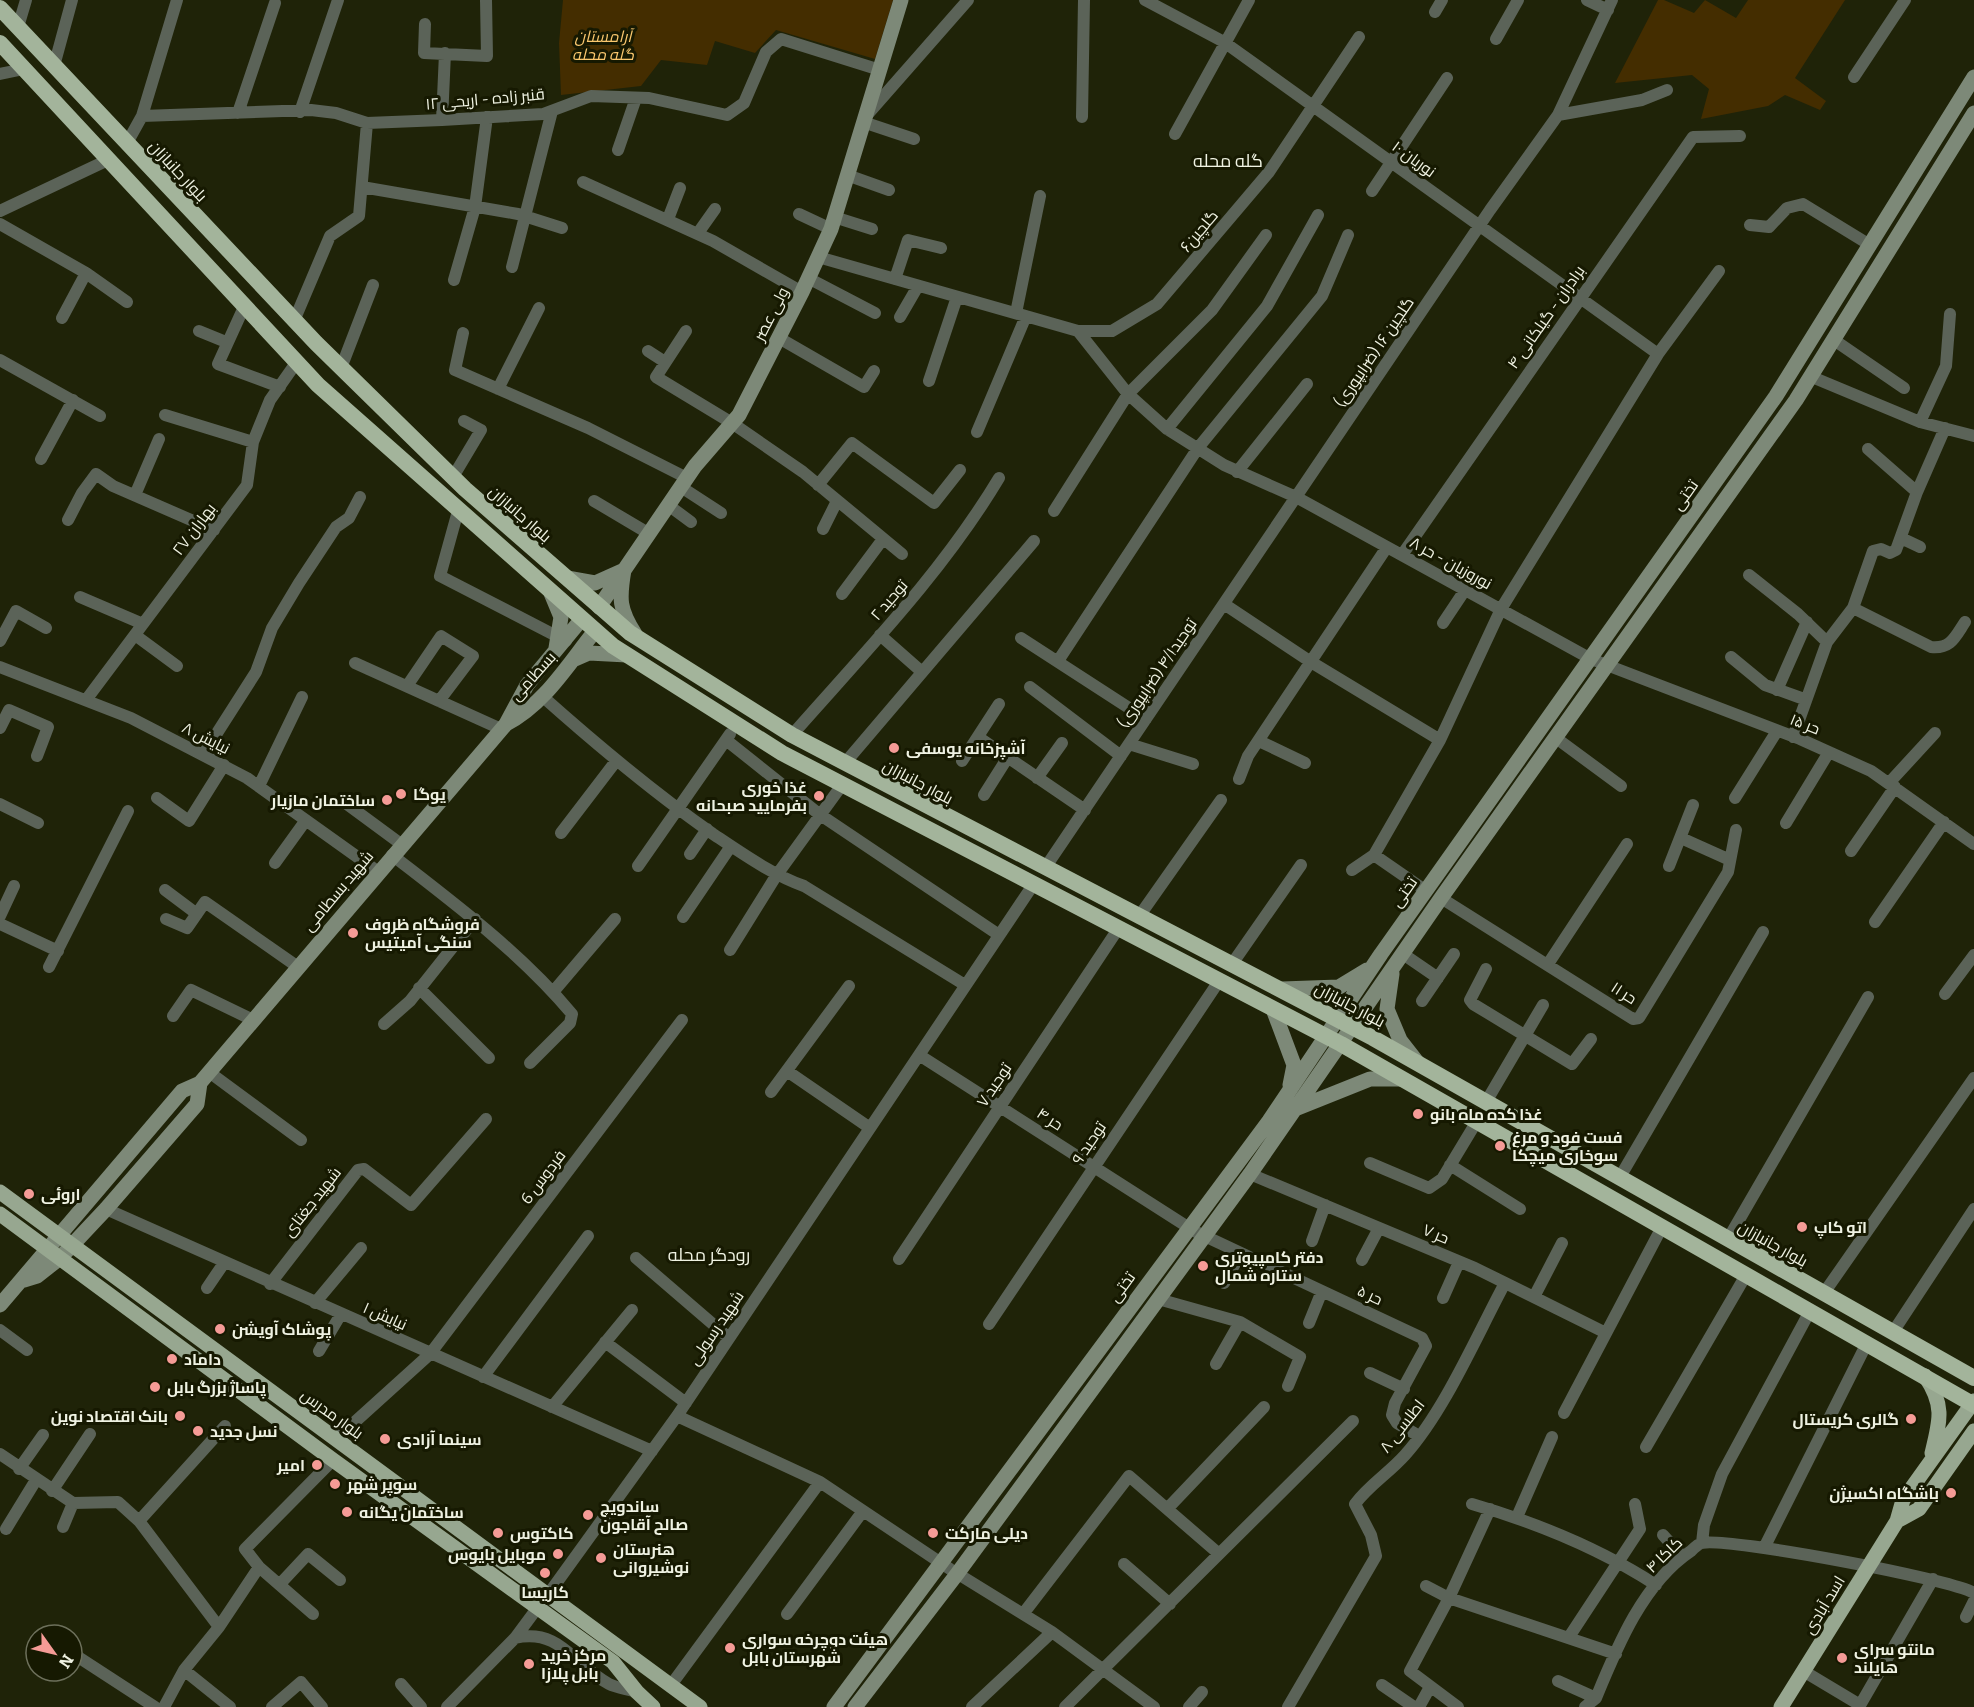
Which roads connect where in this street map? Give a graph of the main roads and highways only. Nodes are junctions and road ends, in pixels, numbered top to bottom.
1 (901, 0) edge
2 (0, 8) edge
3 (0, 43) edge
4 (1974, 77) edge
5 (1974, 113) edge
6 (624, 570) junction
7 (565, 578) junction
8 (551, 593) junction
9 (599, 607) junction
10 (581, 620) junction
11 (595, 631) junction
12 (636, 637) junction
13 (561, 642) junction
14 (627, 655) junction
15 (570, 662) junction
16 (504, 726) junction
17 (1381, 954) junction
18 (1393, 969) junction
19 (1282, 990) junction
20 (1273, 1009) junction
21 (1337, 1019) junction
22 (1352, 1027) junction
23 (1325, 1036) junction
24 (1341, 1044) junction
25 (1418, 1063) junction
26 (204, 1078) junction
27 (1402, 1079) junction
28 (1287, 1095) junction
29 (1295, 1109) junction
30 (0, 1192) edge
31 (0, 1214) edge
32 (1195, 1232) junction
33 (66, 1240) junction
34 (54, 1253) junction
35 (0, 1305) edge
36 (1925, 1376) junction
37 (1974, 1378) edge
38 (1973, 1403) edge
39 (1974, 1431) edge
40 (1974, 1450) edge
41 (1930, 1462) junction
42 (1945, 1472) junction
43 (1897, 1521) junction
44 (949, 1569) junction
45 (542, 1601) junction
46 (653, 1707) edge
47 (700, 1707) edge
48 (834, 1707) edge
49 (855, 1707) edge
50 (1781, 1707) edge

1 - 6 main road, ولی عصر
2 - 7 highway, بلوار جانبازان
3 - 8 highway
4 - 17 main road, تختی
5 - 18 main road, تختی
6 - 7 main road
6 - 9 main road, ولی عصر
6 - 12 main road
7 - 9 highway, بلوار جانبازان
8 - 10 highway
8 - 13 main road
9 - 10 main road
9 - 11 main road
9 - 12 highway, بلوار جانبازان
10 - 11 highway
10 - 13 main road, بسطامی
11 - 14 highway
11 - 15 main road, بسطامی
12 - 19 highway, بلوار جانبازان
13 - 16 main road, بسطامی
14 - 15 main road
14 - 20 highway
15 - 16 main road, بسطامی
16 - 26 main road, شهید بسطامی
17 - 19 main road
17 - 21 main road, تختی
18 - 22 main road, تختی
18 - 25 main road
19 - 21 highway, بلوار جانبازان
20 - 23 highway
20 - 28 main road
21 - 22 highway, بلوار جانبازان
21 - 23 main road, تختی
22 - 24 main road, تختی
22 - 25 highway, بلوار جانبازان
23 - 24 highway
23 - 28 main road, تختی
24 - 27 highway
24 - 29 main road, تختی
25 - 37 highway, بلوار جانبازان
26 - 33 main road, شهید بسطامی
26 - 33 main road, شهید بسطامی
27 - 29 main road
27 - 36 highway
28 - 32 main road, تختی
29 - 32 main road, تختی
30 - 33 main road, بلوار مدرس
31 - 34 main road, بلوار مدرس
32 - 44 main road, تختی
32 - 44 main road, تختی
33 - 34 main road
33 - 45 main road, بلوار مدرس
34 - 35 main road
34 - 45 main road, بلوار مدرس
36 - 38 highway
36 - 41 main road
38 - 41 main road, اسد آبادی
39 - 42 main road, اسد آبادی
40 - 42 main road
41 - 43 main road, اسد آبادی
42 - 43 main road, اسد آبادی
43 - 50 main road, اسد آبادی
44 - 48 main road, تختی
44 - 49 main road, تختی
45 - 46 main road, بلوار مدرس
45 - 47 main road, بلوار مدرس

